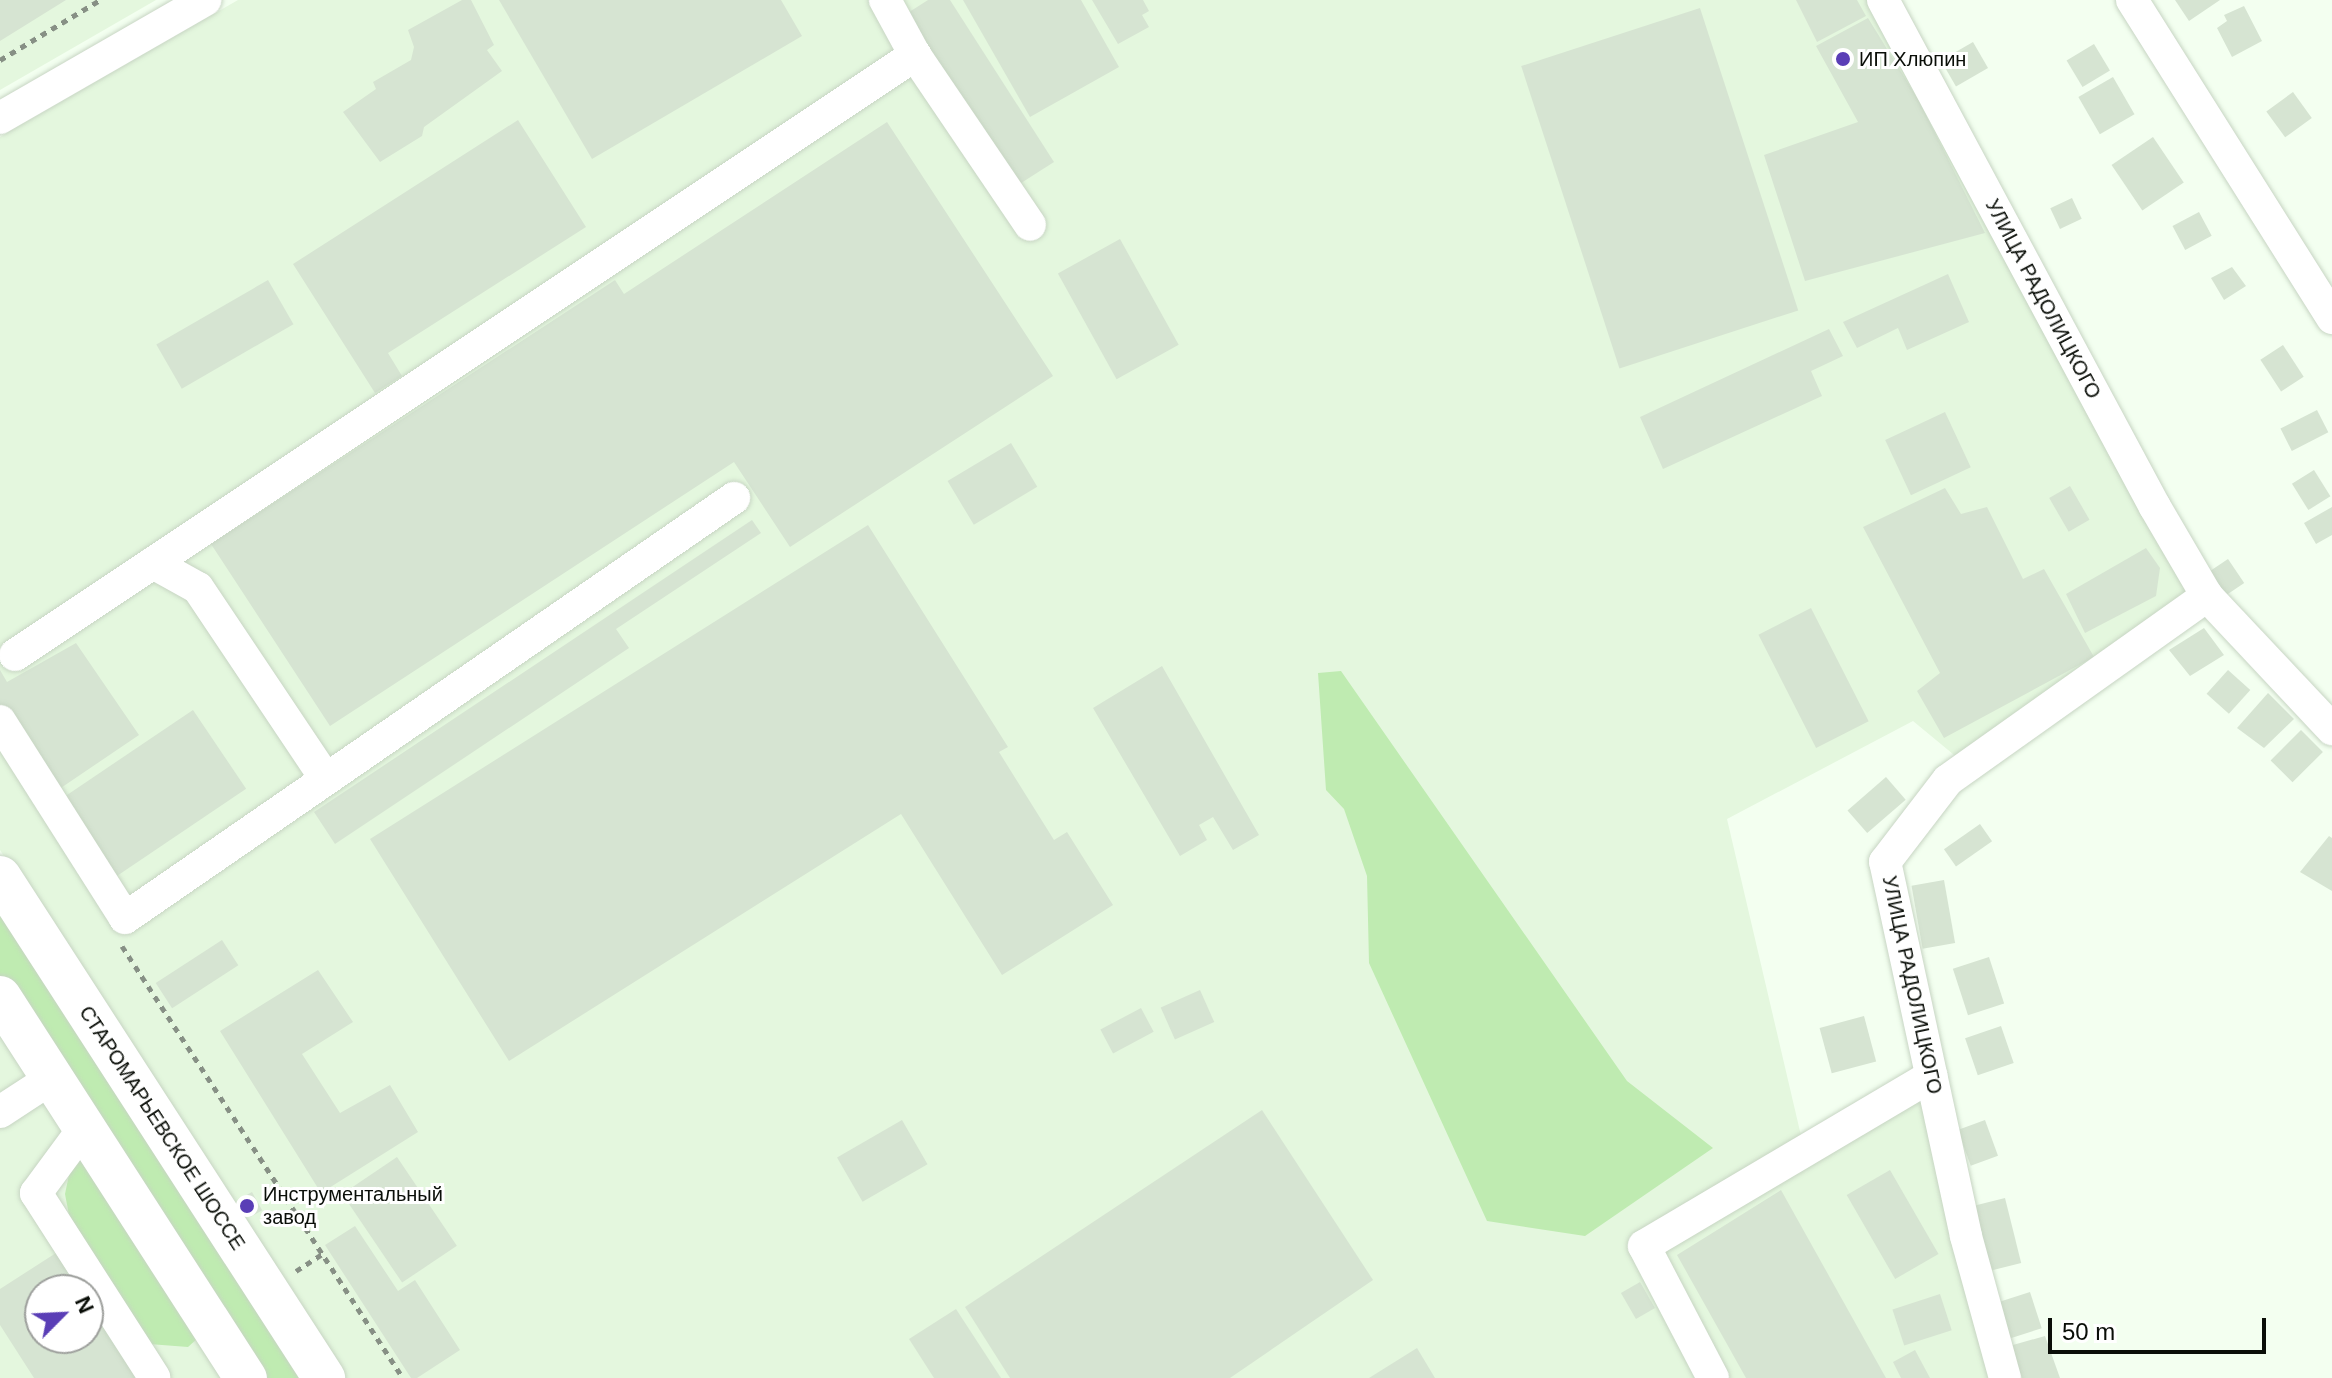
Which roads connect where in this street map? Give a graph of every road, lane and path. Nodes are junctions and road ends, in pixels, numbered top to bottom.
1 (100, 0) edge
2 (205, 0) edge
3 (885, 0) edge
4 (1883, 0) edge
5 (2132, 0) edge
6 (915, 55) junction
7 (0, 60) edge
8 (0, 118) edge
9 (1030, 225) dead end
10 (2332, 318) edge
11 (734, 498) dead end
12 (153, 563) junction
13 (2207, 596) junction
14 (15, 655) dead end
15 (0, 721) edge
16 (2332, 729) edge
17 (326, 779) junction
18 (0, 877) edge
19 (120, 943) dead end
20 (0, 997) edge
21 (1932, 1076) junction
22 (52, 1078) junction
23 (0, 1112) edge
24 (84, 1128) junction
25 (154, 1377) edge
26 (246, 1378) edge
27 (324, 1378) edge
28 (403, 1378) edge
29 (1713, 1378) edge
30 (2005, 1378) edge

1 - 7 path
2 - 8 street
3 - 6 street
4 - 13 street, УЛИЦА РАДОЛИЦКОГО
5 - 10 street
6 - 9 street
6 - 12 street
11 - 17 street
12 - 14 street
12 - 17 street
13 - 16 street, УЛИЦА РАДОЛИЦКОГО
13 - 21 street, УЛИЦА РАДОЛИЦКОГО
15 - 17 street
18 - 27 main road, СТАРОМАРЬЕВСКОЕ ШОССЕ
19 - 28 path
20 - 22 main road
21 - 29 street
21 - 30 street, УЛИЦА РАДОЛИЦКОГО
22 - 23 street
22 - 24 main road
24 - 25 street
24 - 26 main road

